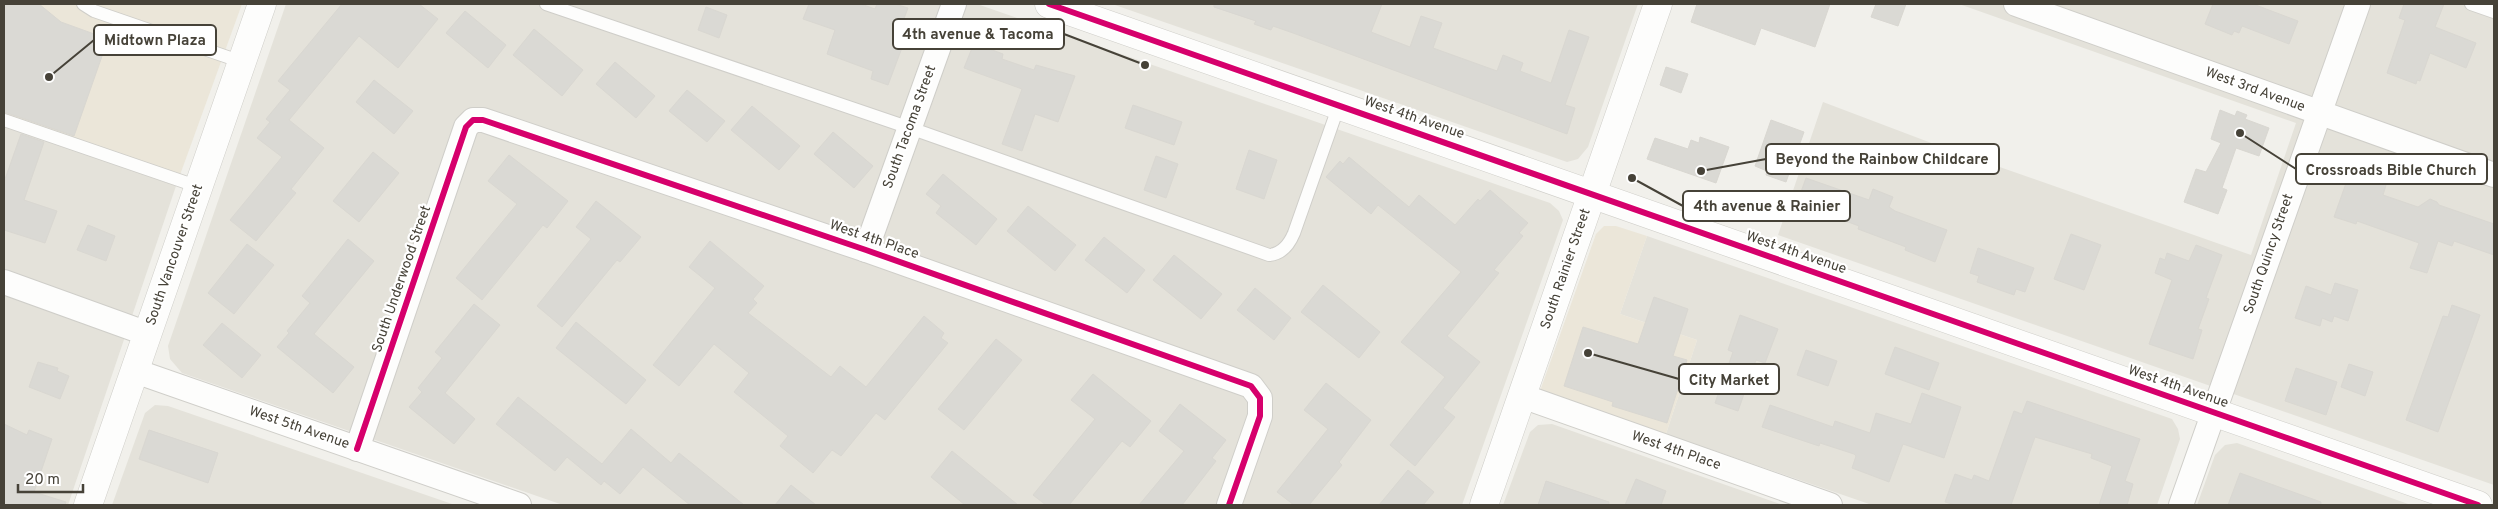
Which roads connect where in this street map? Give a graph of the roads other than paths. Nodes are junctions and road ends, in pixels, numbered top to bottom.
1 (83, 4) edge
2 (262, 4) edge
3 (546, 4) edge
4 (954, 4) edge
5 (1049, 4) edge
6 (1658, 4) edge
7 (2016, 4) edge
8 (2358, 4) edge
9 (2471, 4) edge
10 (2494, 12) edge
11 (242, 62) junction
12 (1339, 105) junction
13 (2319, 113) junction
14 (4, 120) edge
15 (473, 120) joint
16 (910, 128) junction
17 (2494, 175) edge
18 (199, 187) junction
19 (1592, 194) junction
20 (866, 250) junction
21 (4, 282) edge
22 (148, 334) junction
23 (135, 371) junction
24 (1522, 396) junction
25 (2214, 413) junction
26 (357, 449) junction
27 (88, 505) edge
28 (519, 505) edge
29 (1229, 505) edge
30 (1484, 505) edge
31 (1830, 505) edge
32 (2181, 505) edge
33 (2478, 505) edge

1 - 11 lane
2 - 11 street, South Vancouver Street
3 - 16 lane
4 - 16 street, South Tacoma Street
5 - 12 street, West 4th Avenue
6 - 19 street, South Rainier Street
7 - 13 street, West 3rd Avenue
8 - 13 street, South Quincy Street
9 - 10 lane
11 - 18 street, South Vancouver Street
12 - 16 lane
12 - 19 street, West 4th Avenue
13 - 17 street, West 3rd Avenue
13 - 25 street, South Quincy Street
14 - 18 lane
15 - 20 street, West 4th Place
15 - 26 street, South Underwood Street
16 - 20 street, South Tacoma Street
18 - 22 street, South Vancouver Street
19 - 24 street, South Rainier Street
19 - 25 street, West 4th Avenue
20 - 29 street, West 4th Place
21 - 22 street
22 - 23 street, South Vancouver Street
23 - 26 street, West 5th Avenue
23 - 27 street, South Vancouver Street
24 - 30 street, South Rainier Street
24 - 31 street, West 4th Place
25 - 32 street, South Quincy Street
25 - 33 street, West 4th Avenue
26 - 28 street, West 5th Avenue

